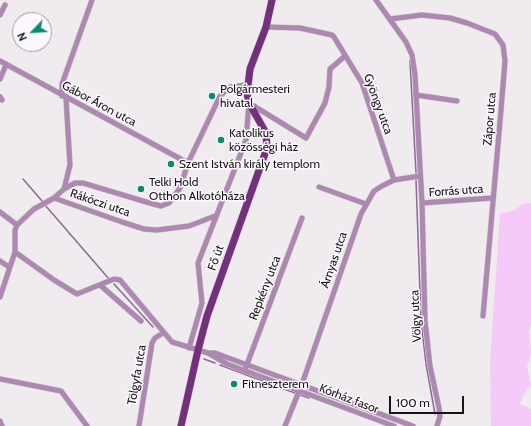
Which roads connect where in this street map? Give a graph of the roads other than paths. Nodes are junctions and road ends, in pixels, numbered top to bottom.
1 (92, 0) edge
2 (272, 0) edge
3 (376, 0) edge
4 (5, 5) dead end
5 (0, 14) edge
6 (390, 19) junction
7 (266, 26) junction
8 (345, 56) junction
9 (0, 61) edge
10 (6, 65) junction
11 (0, 79) edge
12 (248, 85) junction
13 (416, 95) junction
14 (64, 97) junction
15 (457, 101) dead end
16 (249, 103) junction
17 (188, 163) junction
18 (420, 176) junction
19 (394, 180) junction
20 (319, 187) dead end
21 (64, 189) junction
22 (54, 198) junction
23 (492, 198) junction
24 (422, 203) junction
25 (366, 204) junction
26 (0, 212) edge
27 (215, 216) junction
28 (302, 218) dead end
29 (17, 225) junction
30 (15, 252) junction
31 (0, 261) edge
32 (9, 267) junction
33 (100, 285) junction
34 (0, 297) edge
35 (482, 316) dead end
36 (141, 321) dead end
37 (163, 333) junction
38 (189, 348) junction
39 (198, 350) junction
40 (208, 353) junction
41 (247, 365) junction
42 (245, 371) junction
43 (0, 379) edge
44 (302, 384) junction
45 (299, 391) junction
46 (0, 421) edge
47 (392, 423) edge
48 (2, 426) edge
49 (87, 426) edge
50 (139, 426) edge
51 (181, 426) edge
52 (285, 426) edge
53 (413, 426) edge
54 (437, 426) edge

1 - 14 street
2 - 7 main road, Fő út
3 - 6 street
4 - 5 street
6 - 13 street
6 - 23 street, Zápor utca
7 - 8 street, Gyöngy utca
7 - 12 main road, Fő út
8 - 16 street
8 - 19 street, Gyöngy utca
9 - 10 street, Gábor Áron utca
10 - 11 street
10 - 14 street, Gábor Áron utca
12 - 16 main road, Fő út
12 - 17 street
13 - 15 street
13 - 18 street
14 - 17 street, Gábor Áron utca
14 - 21 street
16 - 27 street, Fő út
16 - 39 main road, Fő út
17 - 21 street
18 - 19 street, Árnyas utca
18 - 24 street
19 - 25 street, Árnyas utca
20 - 25 street
21 - 22 street
22 - 27 street, Rákóczi utca
22 - 29 street, Rákóczi utca
23 - 24 street, Forrás utca
23 - 35 street, Zápor utca
24 - 54 street, Völgy utca
25 - 44 street, Árnyas utca
26 - 29 street
27 - 38 street, Fő út
28 - 41 street, Repkény utca
29 - 30 street
30 - 32 street
30 - 33 street
31 - 32 street
32 - 34 street
33 - 36 street
33 - 37 street
37 - 38 street
37 - 50 street, Tölgyfa utca
38 - 39 street
39 - 40 street, Kórház fasor
39 - 51 main road, Fő út
40 - 41 street, Kórház fasor
40 - 42 street, Kórház fasor
41 - 42 street, Repkény utca
41 - 44 street, Kórház fasor
42 - 45 street, Kórház fasor
43 - 49 street
44 - 45 street, Árnyas utca
44 - 47 street, Kórház fasor
45 - 47 street, Kórház fasor
45 - 52 street, Árnyas utca
46 - 48 street
47 - 53 street, Kórház fasor

